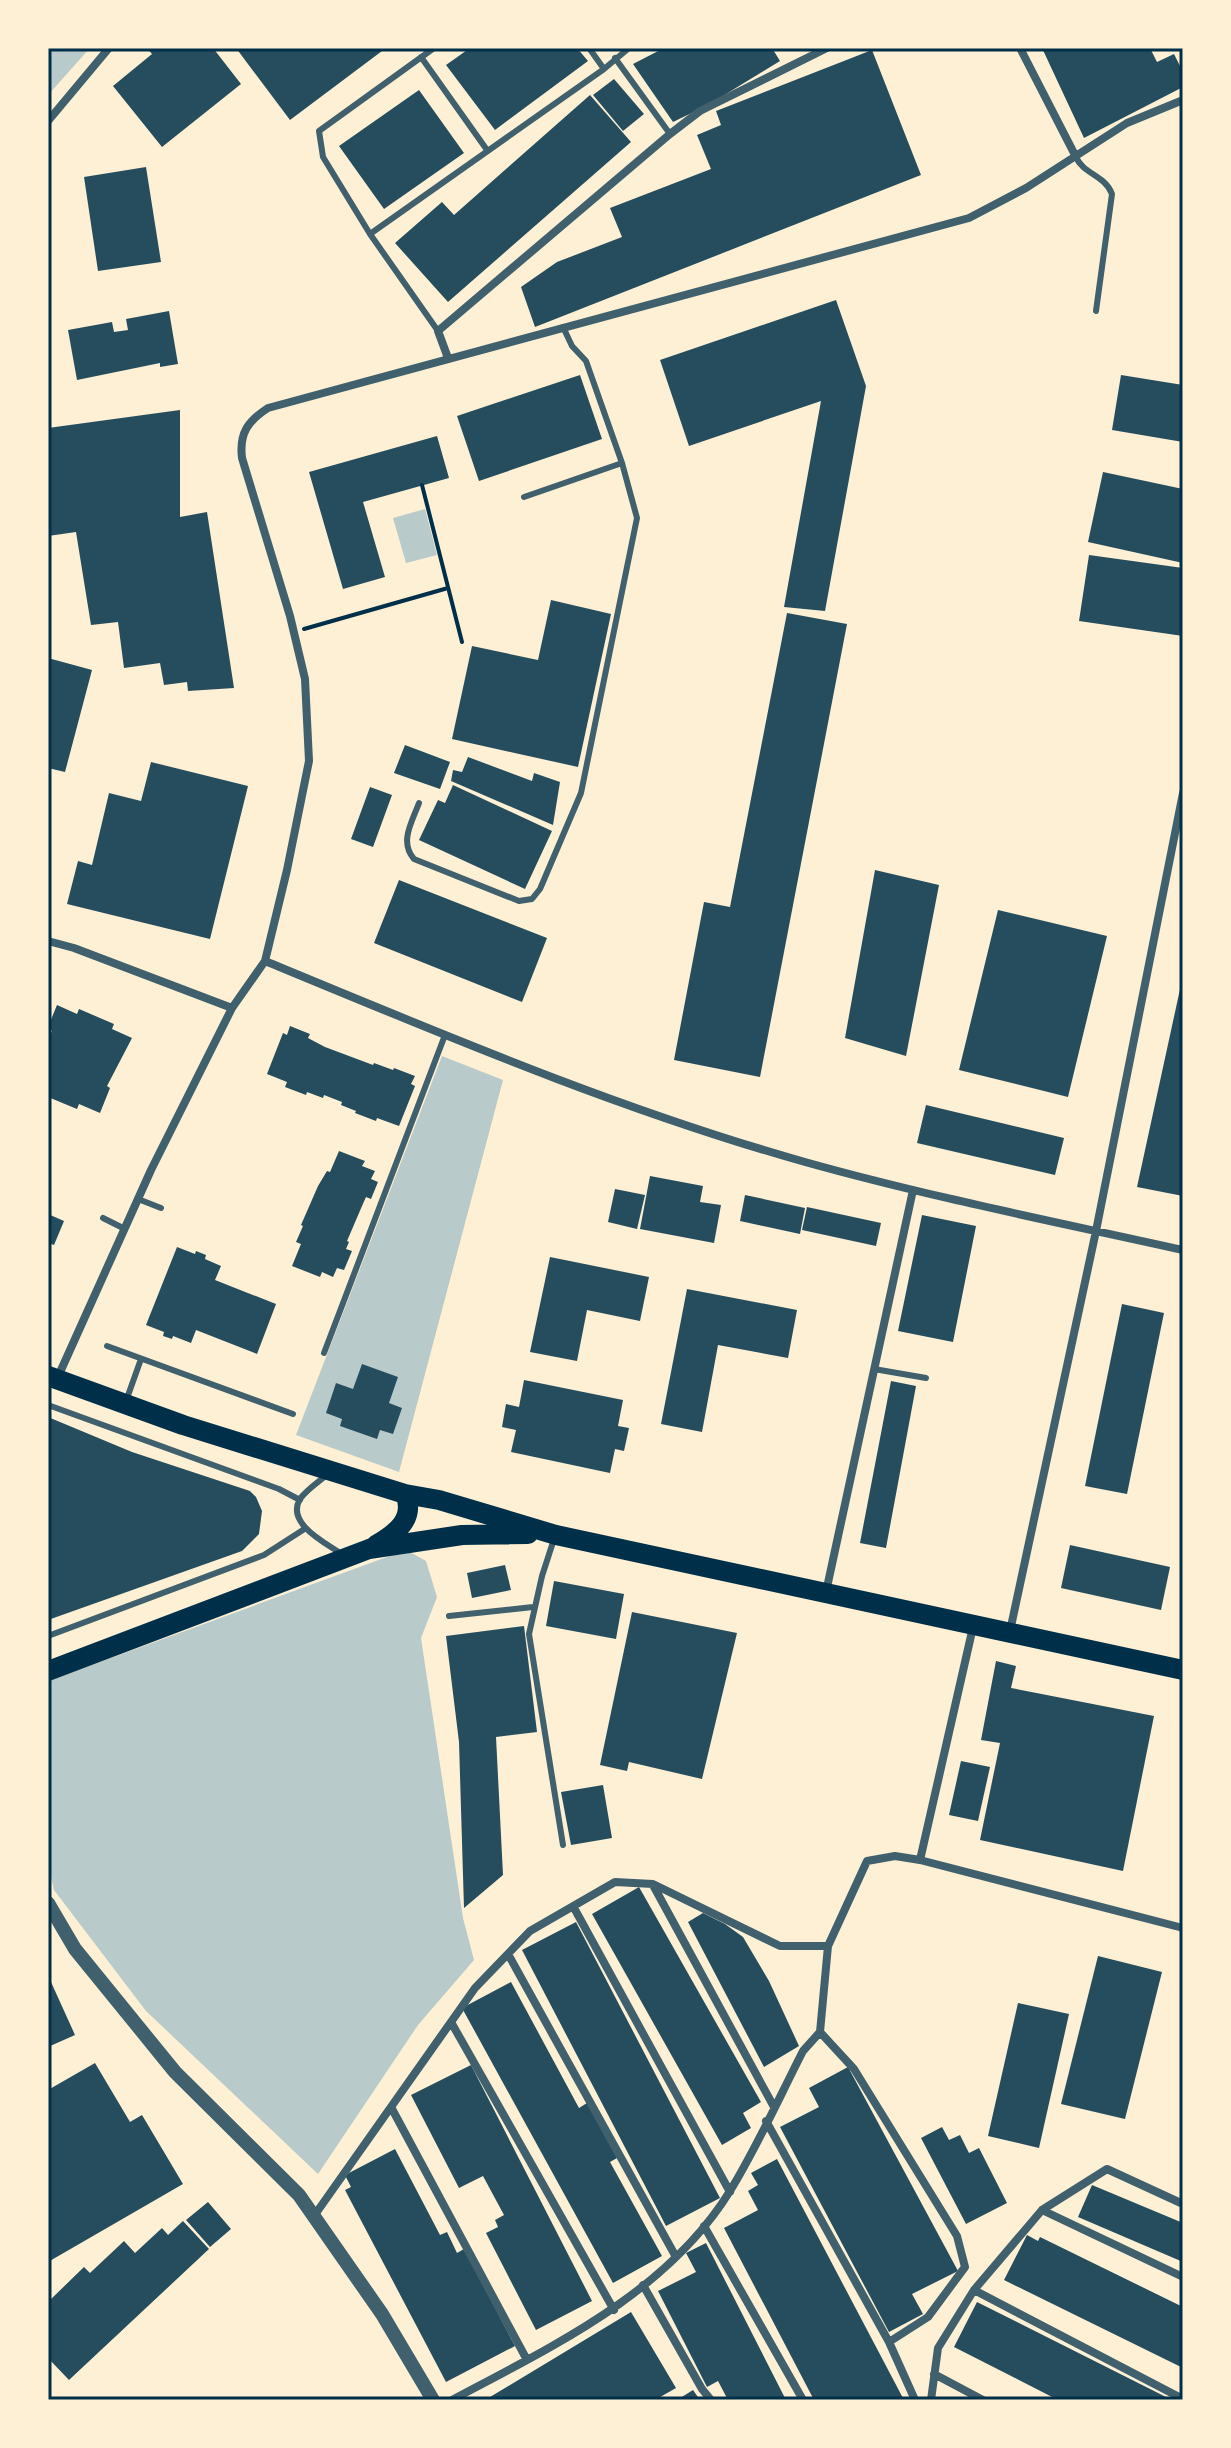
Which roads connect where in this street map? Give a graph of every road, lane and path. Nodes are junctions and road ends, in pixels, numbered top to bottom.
1 (109, 48) edge
2 (434, 48) edge
3 (589, 48) edge
4 (629, 48) edge
5 (827, 48) edge
6 (1020, 48) edge
7 (421, 57) junction
8 (615, 58) junction
9 (604, 69) junction
10 (1183, 100) edge
11 (48, 121) edge
12 (670, 134) junction
13 (487, 150) junction
14 (1076, 157) junction
15 (370, 234) junction
16 (1096, 311) dead end
17 (563, 327) junction
18 (438, 331) junction
19 (448, 358) junction
20 (622, 463) junction
21 (422, 485) dead end
22 (524, 497) dead end
23 (448, 588) junction
24 (294, 632) junction
25 (462, 642) dead end
26 (1183, 793) edge
27 (419, 803) dead end
28 (48, 941) edge
29 (265, 961) junction
30 (232, 1008) junction
31 (445, 1035) junction
32 (913, 1190) junction
33 (138, 1199) junction
34 (161, 1208) dead end
35 (103, 1218) dead end
36 (125, 1229) junction
37 (1096, 1231) junction
38 (1183, 1250) edge
39 (107, 1346) dead end
40 (324, 1353) dead end
41 (141, 1359) junction
42 (874, 1369) junction
43 (52, 1378) edge
44 (926, 1378) dead end
45 (48, 1405) edge
46 (125, 1405) junction
47 (293, 1414) dead end
48 (331, 1471) junction
49 (405, 1494) junction
50 (300, 1500) junction
51 (306, 1528) junction
52 (556, 1535) junction
53 (369, 1549) junction
54 (347, 1558) junction
55 (826, 1592) junction
56 (533, 1607) junction
57 (449, 1616) dead end
58 (974, 1626) junction
59 (1009, 1634) junction
60 (48, 1636) edge
61 (1183, 1670) edge
62 (48, 1671) edge
63 (563, 1845) dead end
64 (920, 1860) junction
65 (653, 1884) junction
66 (48, 1903) edge
67 (573, 1906) junction
68 (1183, 1928) edge
69 (828, 1946) junction
70 (508, 1954) junction
71 (451, 2022) junction
72 (820, 2032) junction
73 (391, 2107) junction
74 (774, 2107) junction
75 (766, 2121) junction
76 (730, 2192) junction
77 (1183, 2204) edge
78 (1042, 2210) junction
79 (314, 2216) junction
80 (704, 2226) junction
81 (676, 2257) junction
82 (1183, 2277) edge
83 (643, 2285) junction
84 (974, 2290) junction
85 (614, 2310) junction
86 (889, 2342) junction
87 (527, 2360) junction
88 (934, 2374) junction
89 (1183, 2399) edge
90 (433, 2400) edge
91 (452, 2400) edge
92 (711, 2400) edge
93 (803, 2400) edge
94 (915, 2400) edge
95 (931, 2400) edge
96 (983, 2400) edge

1 - 11 street
2 - 7 lane
3 - 9 lane
4 - 8 lane
5 - 12 street
6 - 14 street
7 - 13 lane
7 - 15 lane
8 - 9 lane
8 - 12 lane
9 - 13 lane
10 - 14 street
12 - 18 street
13 - 15 lane
14 - 16 lane
14 - 17 street
15 - 18 lane
17 - 19 street
17 - 20 lane
18 - 19 street
19 - 24 street
20 - 22 lane
20 - 27 lane
21 - 23 path
23 - 24 path
23 - 25 path
24 - 29 street
26 - 37 street
28 - 30 street
29 - 30 street
29 - 31 street
30 - 33 street
31 - 32 street
31 - 40 lane
32 - 37 street
32 - 42 street
33 - 34 lane
33 - 36 street
35 - 36 lane
36 - 43 street
37 - 38 street
37 - 59 street
39 - 41 lane
41 - 46 lane
41 - 47 lane
42 - 44 lane
42 - 55 street
43 - 46 main road
45 - 50 lane
46 - 48 main road
48 - 49 main road
48 - 50 lane
49 - 52 main road
49 - 53 main road
50 - 51 lane
51 - 54 lane
51 - 60 lane
52 - 53 main road
52 - 55 main road
52 - 56 lane
53 - 54 main road
54 - 62 main road
55 - 58 main road
56 - 57 lane
56 - 63 lane
58 - 59 main road
58 - 64 street
59 - 61 main road
64 - 68 street
64 - 69 street
65 - 67 street
65 - 69 street
65 - 74 street
66 - 79 street
67 - 70 street
67 - 76 street
69 - 72 street
70 - 71 street
70 - 81 street
71 - 73 street
71 - 85 street
72 - 74 street
72 - 86 street
73 - 79 street
73 - 87 street
74 - 75 street
75 - 76 street
75 - 86 street
76 - 80 street
77 - 78 street
78 - 82 street
78 - 84 street
79 - 90 street
80 - 81 street
80 - 93 street
81 - 83 street
83 - 85 street
83 - 92 street
84 - 88 street
84 - 89 street
85 - 87 street
86 - 94 street
87 - 91 street
88 - 95 street
88 - 96 street

